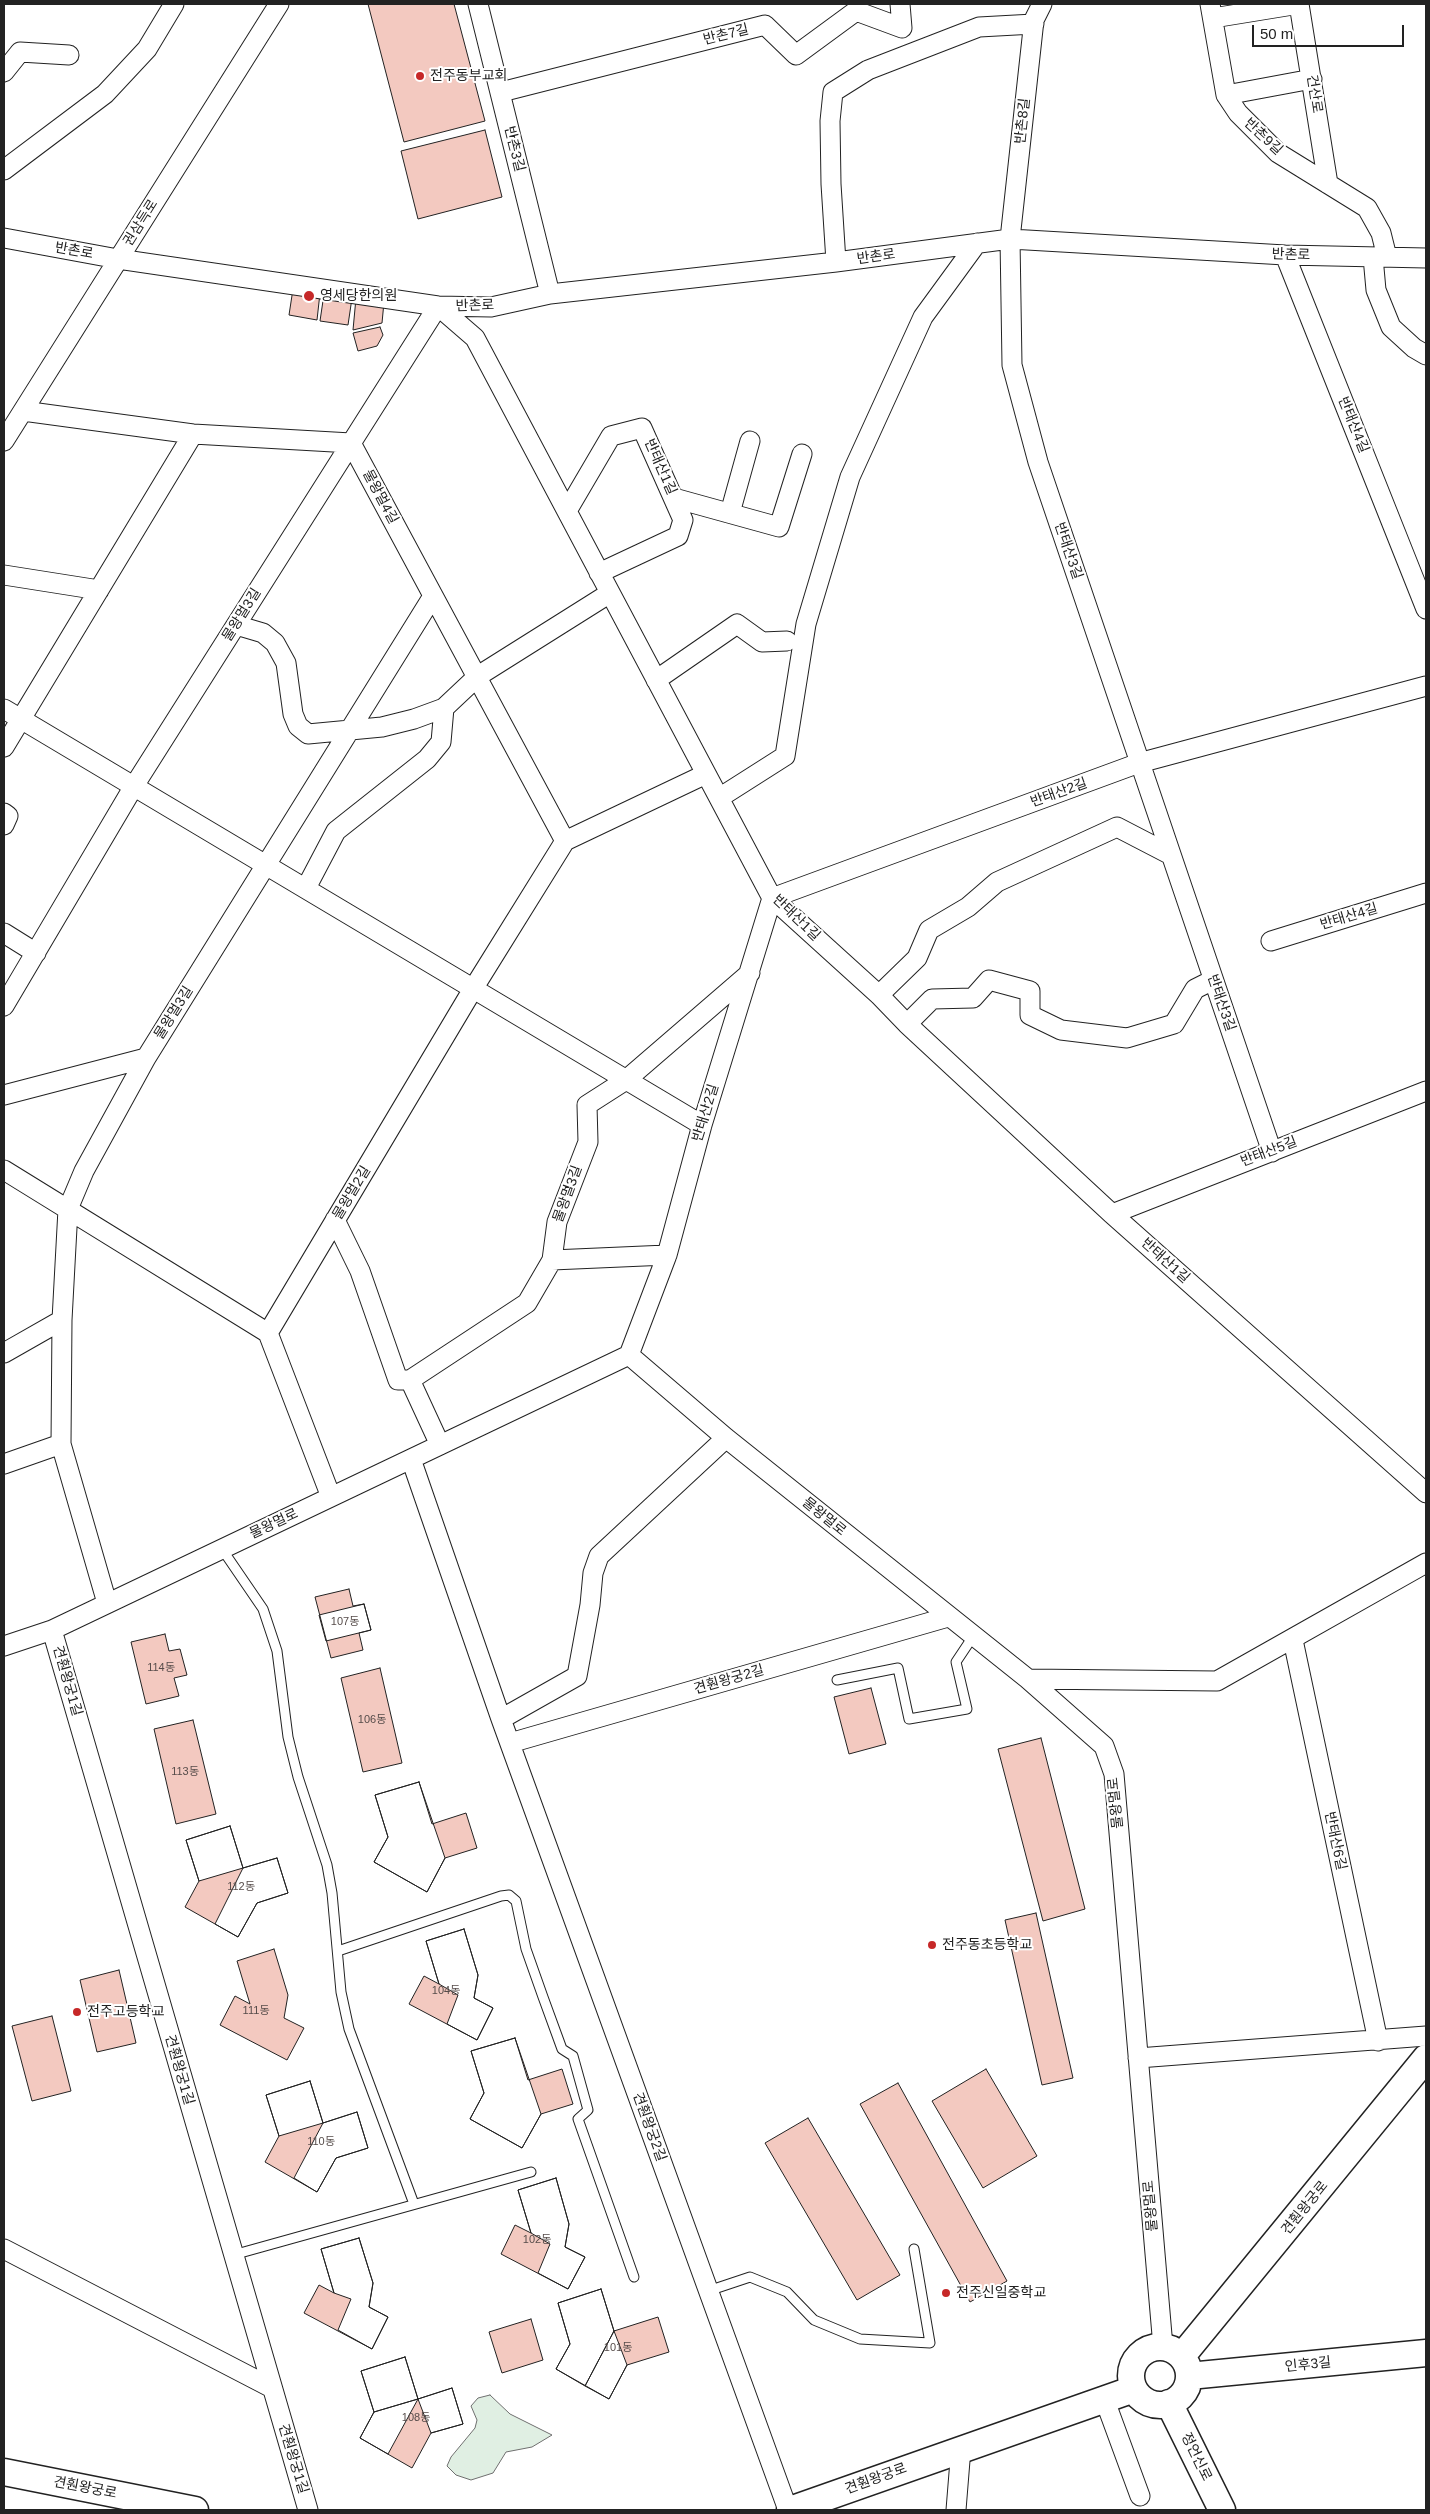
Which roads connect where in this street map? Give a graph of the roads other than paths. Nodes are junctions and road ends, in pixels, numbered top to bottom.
1 (174, 4) edge
2 (278, 4) edge
3 (478, 4) edge
4 (900, 4) edge
5 (1299, 4) edge
6 (1212, 11) edge
7 (1034, 13) edge
8 (69, 55) dead end
9 (4, 72) edge
10 (1312, 79) junction
11 (501, 92) junction
12 (1226, 94) junction
13 (4, 170) edge
14 (1328, 184) junction
15 (4, 238) edge
16 (1010, 239) junction
17 (977, 243) junction
18 (1285, 255) junction
19 (1380, 257) junction
20 (1426, 258) edge
21 (118, 259) junction
22 (836, 262) junction
23 (550, 294) junction
24 (438, 306) junction
25 (1426, 355) edge
26 (23, 411) junction
27 (193, 434) junction
28 (4, 441) edge
29 (750, 441) dead end
30 (351, 443) junction
31 (802, 454) dead end
32 (674, 498) junction
33 (567, 511) junction
34 (730, 514) junction
35 (599, 573) junction
36 (4, 575) edge
37 (99, 590) junction
38 (610, 593) junction
39 (433, 596) junction
40 (1424, 599) edge
41 (236, 625) junction
42 (787, 641) dead end
43 (478, 676) junction
44 (656, 680) junction
45 (1426, 686) edge
46 (444, 708) junction
47 (4, 709) edge
48 (21, 719) junction
49 (350, 730) junction
50 (4, 747) edge
51 (1139, 763) junction
52 (706, 774) junction
53 (134, 786) junction
54 (719, 798) junction
55 (4, 814) edge
56 (4, 825) edge
57 (565, 841) junction
58 (1171, 855) junction
59 (266, 865) junction
60 (306, 888) junction
61 (1426, 893) edge
62 (772, 898) junction
63 (4, 933) edge
64 (1272, 941) dead end
65 (32, 959) junction
66 (750, 972) junction
67 (1214, 980) junction
68 (473, 989) junction
69 (9, 991) edge
70 (880, 995) junction
71 (4, 1006) edge
72 (907, 1024) junction
73 (146, 1058) junction
74 (626, 1080) junction
75 (1426, 1090) edge
76 (4, 1095) edge
77 (702, 1125) junction
78 (1272, 1152) junction
79 (4, 1170) edge
80 (68, 1210) junction
81 (1112, 1214) junction
82 (335, 1220) junction
83 (667, 1255) junction
84 (552, 1260) junction
85 (62, 1320) junction
86 (268, 1333) junction
87 (4, 1353) edge
88 (629, 1355) junction
89 (410, 1380) junction
90 (726, 1438) junction
91 (61, 1444) junction
92 (440, 1445) junction
93 (411, 1459) junction
94 (4, 1464) edge
95 (1426, 1493) edge
96 (331, 1497) junction
97 (222, 1549) junction
98 (1426, 1564) edge
99 (107, 1603) junction
100 (948, 1617) junction
101 (52, 1630) junction
102 (974, 1635) junction
103 (1293, 1640) junction
104 (4, 1646) edge
105 (1028, 1679) junction
106 (837, 1680) dead end
107 (501, 1719) junction
108 (510, 1743) junction
109 (338, 1951) junction
110 (1426, 2036) edge
111 (1378, 2042) junction
112 (1138, 2058) junction
113 (1426, 2058) edge
114 (531, 2172) dead end
115 (414, 2204) junction
116 (4, 2249) edge
117 (914, 2249) dead end
118 (233, 2255) junction
119 (634, 2276) dead end
120 (708, 2292) junction
121 (1426, 2353) edge
122 (1178, 2360) junction
123 (272, 2388) junction
124 (1134, 2389) junction
125 (1104, 2398) junction
126 (1169, 2403) junction
127 (962, 2448) junction
128 (4, 2472) edge
129 (1140, 2496) dead end
130 (195, 2510) edge
131 (308, 2510) edge
132 (789, 2510) edge
133 (956, 2510) edge
134 (1222, 2510) edge

1 - 13 street
2 - 21 street, 권삼득로
3 - 11 street, 반촌3길
4 - 11 street, 반촌7길
5 - 6 street
5 - 10 street, 건산로
6 - 12 street, 반촌9길
7 - 16 street, 반촌8길
7 - 22 street
8 - 9 street
10 - 12 street
10 - 14 street, 건산로
11 - 23 street, 반촌3길
12 - 14 street, 반촌9길
14 - 19 street, 반촌9길
15 - 21 street, 반촌로
16 - 17 street, 반촌로
16 - 18 street, 반촌로
16 - 51 street, 반태산3길
17 - 22 street, 반촌로
17 - 54 street
18 - 19 street, 반촌로
18 - 40 street, 반태산4길
19 - 20 street, 반촌로
19 - 25 street
21 - 24 street, 반촌로
21 - 26 street, 권삼득로
22 - 23 street, 반촌로
23 - 24 street, 반촌로
24 - 30 street, 물왕멀3길
24 - 33 street, 반태산1길
26 - 27 street
26 - 28 street, 권삼득로
27 - 30 street
27 - 37 street
29 - 34 street
30 - 39 street, 물왕멀4길
30 - 41 street, 물왕멀3길
31 - 34 street
32 - 33 street, 반태산1길
32 - 34 street
32 - 35 street, 반태산1길
33 - 35 street, 반태산1길
35 - 38 street, 반태산1길
36 - 37 street
37 - 48 street
38 - 43 street
38 - 44 street, 반태산1길
39 - 43 street, 물왕멀4길
39 - 49 street, 물왕멀3길
41 - 49 street
41 - 53 street, 물왕멀3길
42 - 44 street
43 - 46 street
43 - 57 street, 물왕멀4길
44 - 52 street, 반태산1길
45 - 51 street, 반태산2길
46 - 49 street
46 - 60 street
47 - 48 street
48 - 50 street
48 - 53 street
49 - 59 street, 물왕멀3길
51 - 58 street, 반태산3길
51 - 62 street, 반태산2길
52 - 54 street, 반태산1길
52 - 57 street
53 - 59 street
53 - 65 street, 물왕멀3길
54 - 62 street, 반태산1길
55 - 56 street
57 - 68 street
58 - 67 street, 반태산3길
58 - 70 street
59 - 60 street
59 - 73 street, 물왕멀3길
60 - 68 street
61 - 64 street, 반태산4길
62 - 66 street, 반태산2길
62 - 70 street, 반태산1길
63 - 65 street
65 - 69 street
66 - 74 street, 물왕멀3길
66 - 77 street, 반태산2길
67 - 72 street
67 - 78 street, 반태산3길
68 - 74 street
68 - 82 street, 물왕멀2길
69 - 71 street
70 - 72 street, 반태산1길
72 - 81 street, 반태산1길
73 - 76 street
73 - 80 street
74 - 77 street
74 - 84 street, 물왕멀3길
75 - 78 street, 반태산5길
77 - 83 street, 반태산2길
78 - 81 street, 반태산5길
79 - 80 street
80 - 85 street
80 - 86 street
81 - 95 street, 반태산1길
82 - 86 street, 물왕멀2길
82 - 89 street
83 - 84 street
83 - 88 street, 반태산2길
84 - 89 street, 물왕멀3길
85 - 87 street
85 - 91 street
86 - 96 street
88 - 90 street, 물왕멀로
88 - 92 street, 물왕멀로
89 - 92 street
90 - 100 street, 물왕멀로
90 - 107 street
91 - 94 street
91 - 99 street
92 - 93 street, 물왕멀로
93 - 96 street, 물왕멀로
93 - 107 street, 견훤왕궁2길
96 - 97 street, 물왕멀로
97 - 99 street, 물왕멀로
97 - 109 lane
98 - 103 street
99 - 101 street, 물왕멀로
100 - 102 street, 물왕멀로
100 - 108 street, 견훤왕궁2길
101 - 104 street, 물왕멀로
101 - 118 street, 견훤왕궁1길
102 - 105 street, 물왕멀로
102 - 106 lane
103 - 105 street
103 - 111 street, 반태산6길
105 - 112 street, 물왕멀로
107 - 108 street, 견훤왕궁2길
108 - 120 street, 견훤왕궁2길
109 - 115 lane
109 - 119 lane
110 - 111 street
111 - 112 street
112 - 122 street, 물왕멀로
113 - 122 street, 견훤왕궁로
114 - 115 lane
115 - 118 lane
116 - 123 street
117 - 120 lane
118 - 123 street, 견훤왕궁1길
120 - 132 street, 견훤왕궁2길
121 - 122 street, 인후3길
122 - 124 street
122 - 126 street
123 - 131 street, 견훤왕궁1길
124 - 125 street, 견훤왕궁로
124 - 126 street
125 - 127 street, 견훤왕궁로
125 - 129 street
126 - 134 street, 정언신로
127 - 132 street, 견훤왕궁로
127 - 133 street
128 - 130 street, 견훤왕궁로

